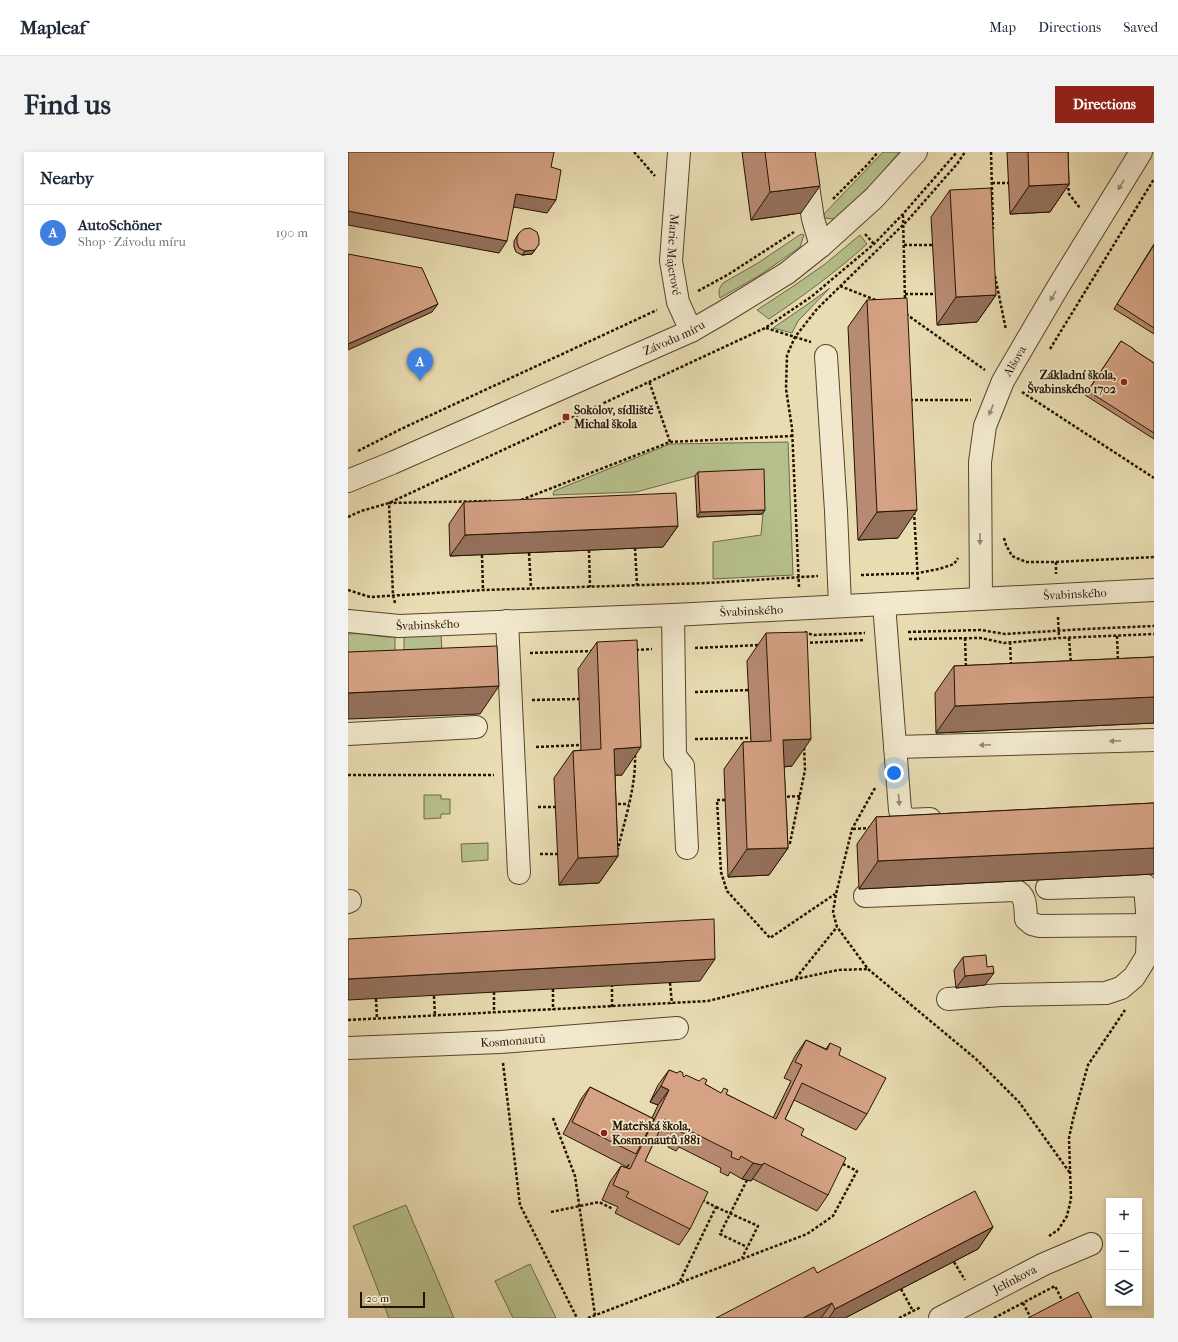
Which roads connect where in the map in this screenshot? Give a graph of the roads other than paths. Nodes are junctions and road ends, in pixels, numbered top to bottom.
1 (679, 152) edge
2 (804, 152) edge
3 (916, 152) edge
4 (1141, 152) edge
5 (821, 246) junction
6 (691, 332) junction
7 (826, 356) road end
8 (392, 463) junction
9 (348, 481) edge
10 (348, 494) edge
11 (1154, 590) edge
12 (981, 599) junction
13 (884, 604) junction
14 (840, 605) junction
15 (672, 615) junction
16 (348, 621) edge
17 (507, 621) junction
18 (476, 727) dead end
19 (348, 734) edge
20 (1154, 740) edge
21 (895, 747) junction
22 (952, 818) edge
23 (687, 848) dead end
24 (519, 873) dead end
25 (1047, 888) edge
26 (865, 896) dead end
27 (1151, 925) edge
28 (948, 999) dead end
29 (677, 1028) dead end
30 (348, 1048) edge
31 (1091, 1244) dead end
32 (940, 1318) edge

1 - 6 street, Marie Majerové
2 - 5 street
3 - 5 street, Závodu míru
4 -> 12 street, Alšova
5 - 6 street, Závodu míru
6 - 8 street, Závodu míru
7 - 14 street
8 - 9 street, Závodu míru
8 - 10 street, Závodu míru
11 - 12 street, Švabinského
12 - 13 street, Švabinského
13 - 14 street, Švabinského
13 - 21 street
14 - 15 street, Švabinského
15 - 17 street, Švabinského
15 - 23 street
16 - 17 street, Švabinského
17 - 24 street
18 - 19 street
20 -> 21 street
21 -> 22 street
25 - 27 street
26 - 27 street
27 - 28 street
29 - 30 street, Kosmonautů
31 - 32 street, Jelínkova

